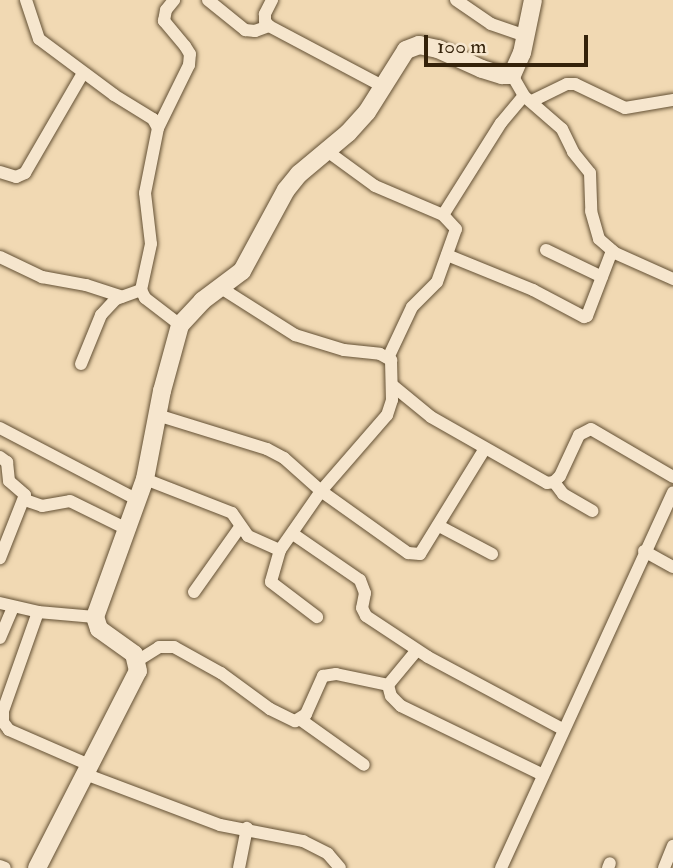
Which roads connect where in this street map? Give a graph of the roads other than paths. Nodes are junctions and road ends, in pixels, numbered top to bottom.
1 (26, 0) edge
2 (174, 0) edge
3 (208, 0) edge
4 (272, 0) edge
5 (456, 0) edge
6 (533, 0) edge
7 (269, 26) junction
8 (525, 36) junction
9 (83, 73) junction
10 (512, 75) junction
11 (384, 87) junction
12 (528, 98) junction
13 (673, 100) edge
14 (159, 128) junction
15 (327, 151) junction
16 (0, 172) edge
17 (443, 215) junction
18 (546, 250) dead end
19 (612, 251) junction
20 (447, 255) junction
21 (0, 257) edge
22 (602, 277) junction
23 (673, 279) edge
24 (221, 288) junction
25 (141, 290) junction
26 (122, 297) junction
27 (180, 325) junction
28 (388, 358) junction
29 (81, 364) dead end
30 (392, 385) junction
31 (157, 415) junction
32 (0, 428) edge
33 (484, 450) junction
34 (0, 457) edge
35 (673, 477) edge
36 (145, 479) junction
37 (554, 482) junction
38 (321, 491) junction
39 (673, 492) edge
40 (24, 500) junction
41 (138, 500) junction
42 (593, 511) dead end
43 (439, 526) junction
44 (240, 527) junction
45 (127, 529) junction
46 (293, 534) junction
47 (280, 550) junction
48 (644, 551) junction
49 (492, 554) dead end
50 (0, 558) edge
51 (673, 568) edge
52 (194, 592) dead end
53 (6, 606) edge
54 (38, 612) junction
55 (95, 617) junction
56 (317, 617) dead end
57 (0, 638) edge
58 (417, 650) junction
59 (137, 661) junction
60 (388, 685) junction
61 (301, 720) junction
62 (562, 729) junction
63 (364, 765) dead end
64 (87, 770) junction
65 (543, 775) junction
66 (247, 828) junction
67 (673, 846) edge
68 (37, 868) edge
69 (239, 868) edge
70 (340, 868) edge
71 (501, 868) edge
72 (664, 868) edge

1 - 9 street
2 - 14 street
3 - 7 street
4 - 7 street
5 - 8 street
6 - 8 street
7 - 11 street
8 - 10 street
9 - 14 street
9 - 16 street
10 - 11 street
10 - 12 street
11 - 15 street
12 - 13 street
12 - 17 street
12 - 19 street
14 - 25 street
15 - 17 street
15 - 24 street
17 - 20 street
18 - 22 street
19 - 22 street
19 - 23 street
20 - 22 street
20 - 28 street
21 - 26 street
24 - 27 street
24 - 28 street
25 - 26 street
25 - 27 street
26 - 29 street
27 - 31 street
28 - 30 street
30 - 33 street
30 - 38 street
31 - 36 street
31 - 38 street
32 - 41 street
33 - 37 street
33 - 43 street
34 - 40 street
35 - 37 street
36 - 41 street
36 - 44 street
37 - 42 street
38 - 43 street
38 - 46 street
39 - 48 street
40 - 45 street
40 - 50 street
41 - 45 street
43 - 49 street
44 - 47 street
44 - 52 street
45 - 55 street
46 - 47 street
46 - 58 street
47 - 56 street
48 - 51 street
48 - 62 street
53 - 54 street
53 - 57 street
54 - 55 street
54 - 64 street
55 - 59 street
58 - 60 street
58 - 62 street
59 - 61 street
59 - 64 street
60 - 61 street
60 - 65 street
61 - 63 street
62 - 65 street
64 - 66 street
64 - 68 street
65 - 71 street
66 - 69 street
66 - 70 street
67 - 72 street

